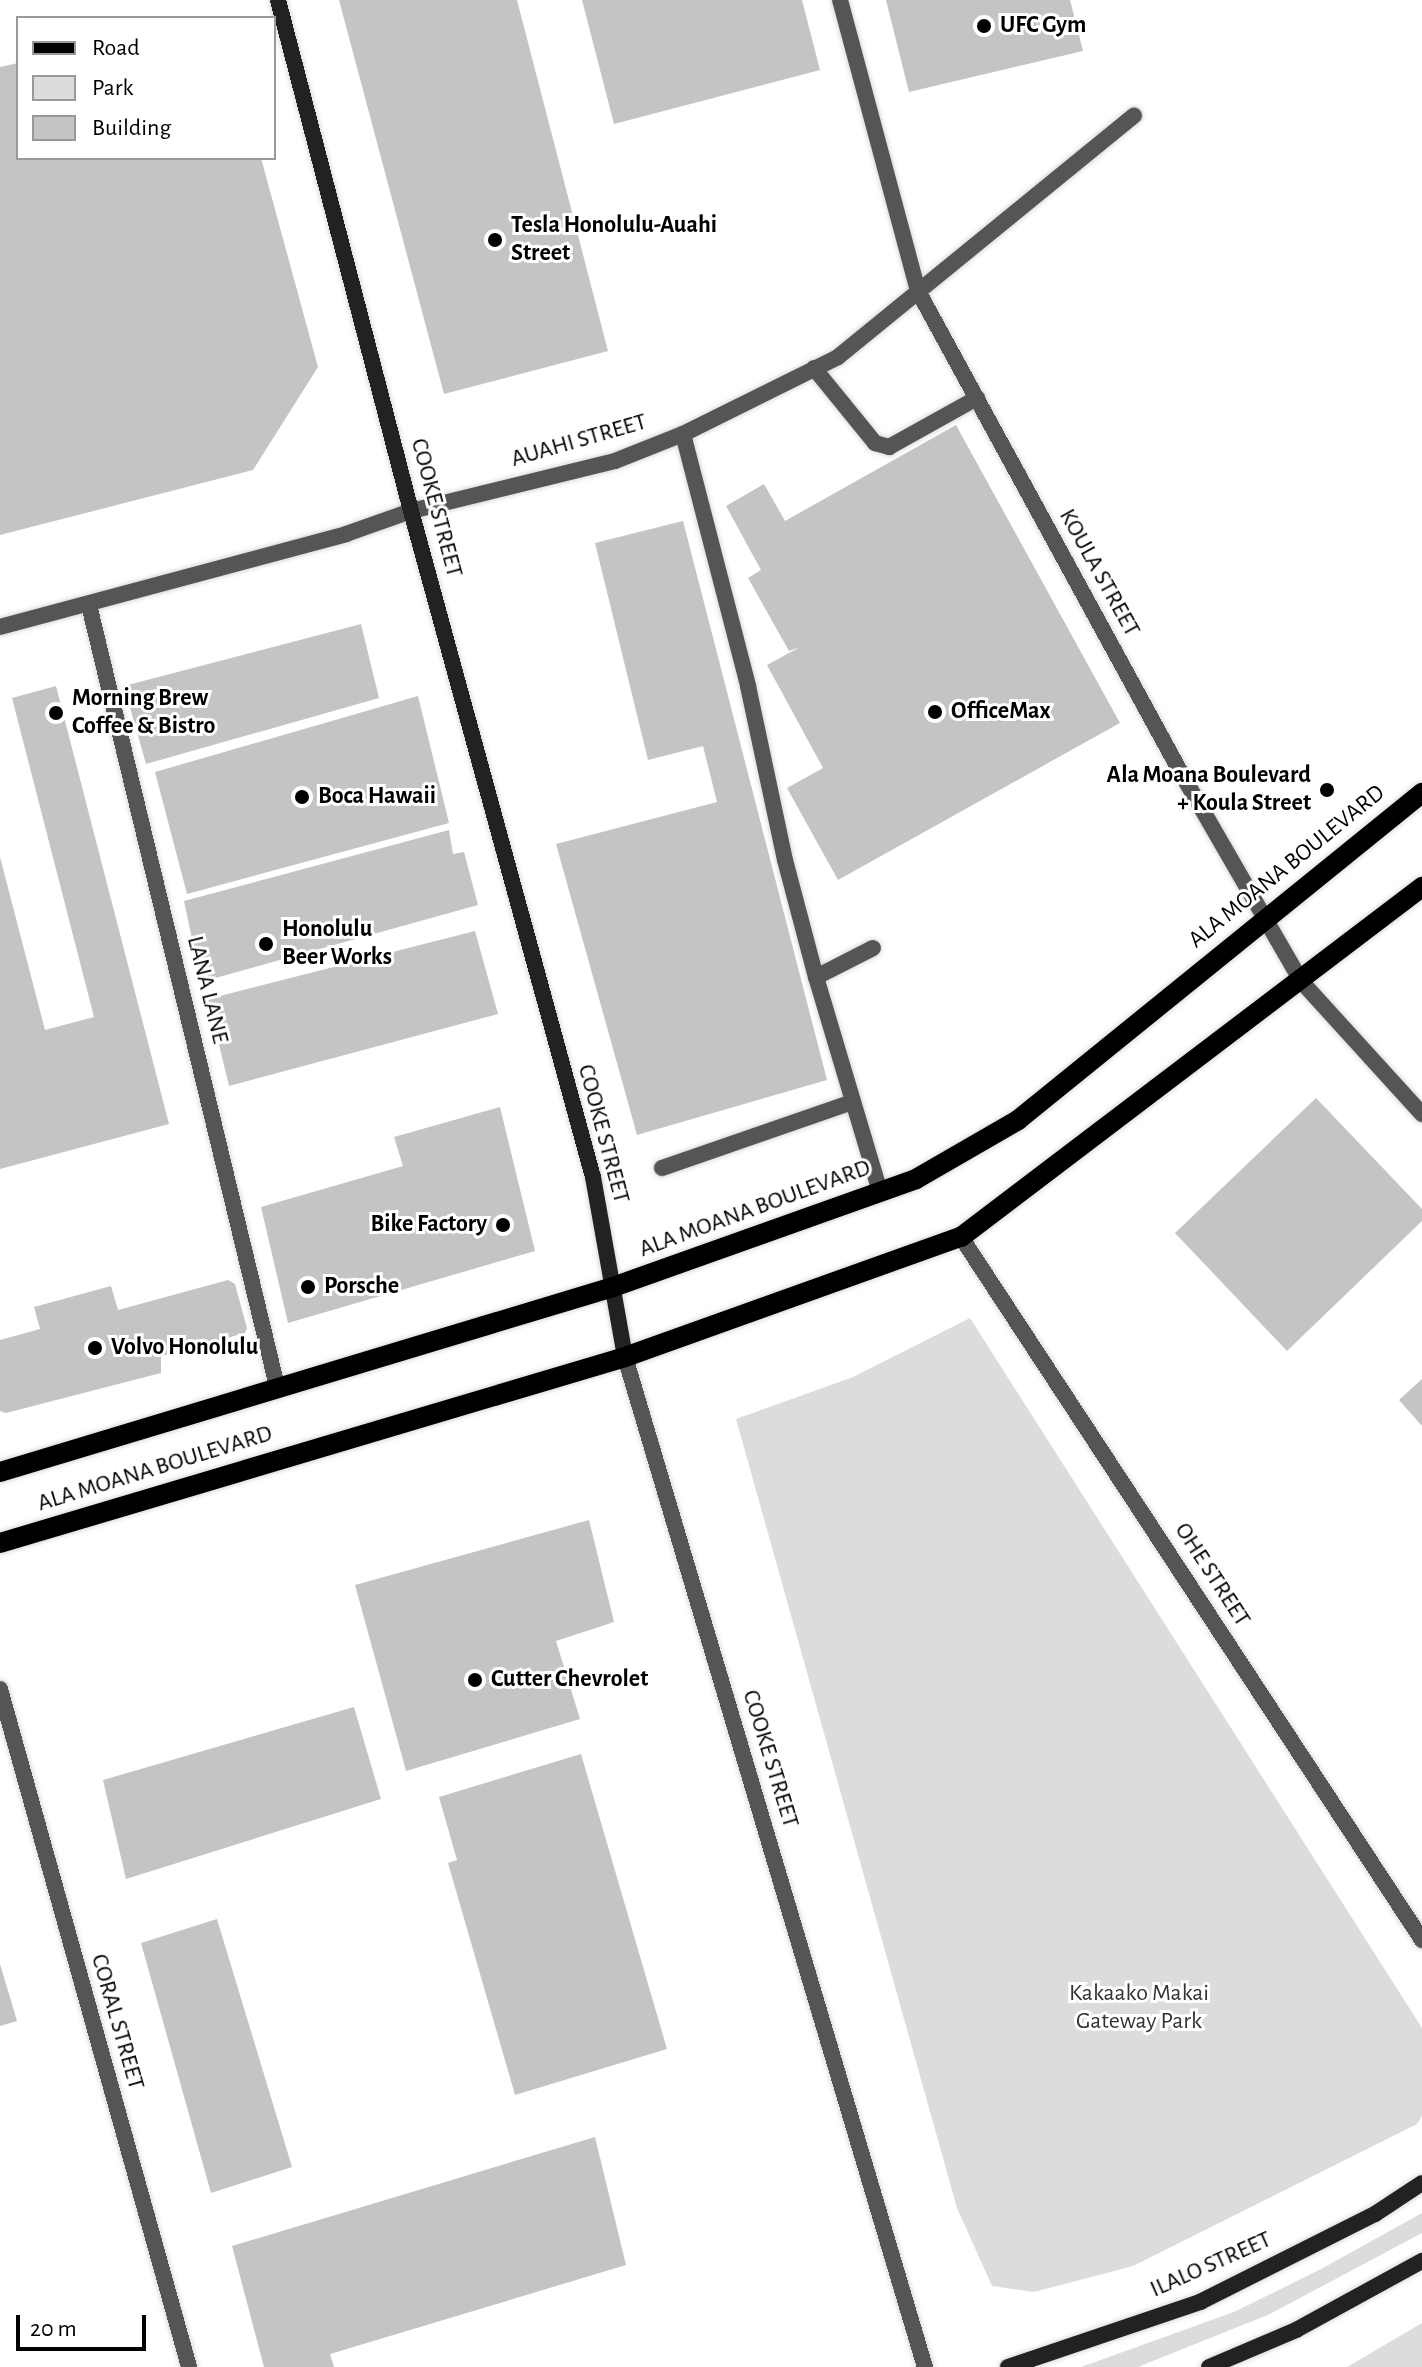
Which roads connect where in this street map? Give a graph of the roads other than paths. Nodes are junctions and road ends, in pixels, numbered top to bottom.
1 (278, 0) edge
2 (840, 0) edge
3 (1134, 116) dead end
4 (918, 291) junction
5 (814, 368) junction
6 (977, 398) junction
7 (683, 434) junction
8 (411, 511) junction
9 (89, 605) junction
10 (0, 627) edge
11 (1422, 793) edge
12 (1422, 887) edge
13 (1264, 917) junction
14 (873, 948) dead end
15 (816, 977) junction
16 (1301, 981) junction
17 (853, 1102) junction
18 (1422, 1114) edge
19 (662, 1168) dead end
20 (880, 1192) junction
21 (961, 1237) junction
22 (613, 1287) junction
23 (625, 1357) junction
24 (277, 1386) junction
25 (0, 1472) edge
26 (0, 1543) edge
27 (0, 1689) edge
28 (1422, 1940) edge
29 (1422, 2183) edge
30 (1422, 2261) edge
31 (189, 2367) edge
32 (925, 2367) edge
33 (1008, 2367) edge
34 (1209, 2367) edge

1 - 8 street, COOKE STREET
2 - 4 street, KOULA STREET
3 - 4 street, AUAHI STREET
4 - 5 street, AUAHI STREET
4 - 6 street, KOULA STREET
5 - 6 street
5 - 7 street, AUAHI STREET
6 - 13 street, KOULA STREET
7 - 8 street, AUAHI STREET
7 - 15 street
8 - 9 street, AUAHI STREET
8 - 22 street, COOKE STREET
9 - 10 street, AUAHI STREET
9 - 24 street, LANA LANE
11 - 13 main road, ALA MOANA BOULEVARD
12 - 16 main road, ALA MOANA BOULEVARD
13 - 16 street, KOULA STREET
13 - 20 main road, ALA MOANA BOULEVARD
14 - 15 street
15 - 17 street
16 - 18 street, KOULA STREET
16 - 21 main road, ALA MOANA BOULEVARD
17 - 19 street
17 - 20 street
20 - 22 main road, ALA MOANA BOULEVARD
21 - 23 main road, ALA MOANA BOULEVARD
21 - 28 street, OHE STREET
22 - 23 street, COOKE STREET
22 - 24 main road, ALA MOANA BOULEVARD
23 - 26 main road, ALA MOANA BOULEVARD
23 - 32 street, COOKE STREET
24 - 25 main road, ALA MOANA BOULEVARD
27 - 31 street, CORAL STREET
29 - 33 street, ILALO STREET
30 - 34 street

